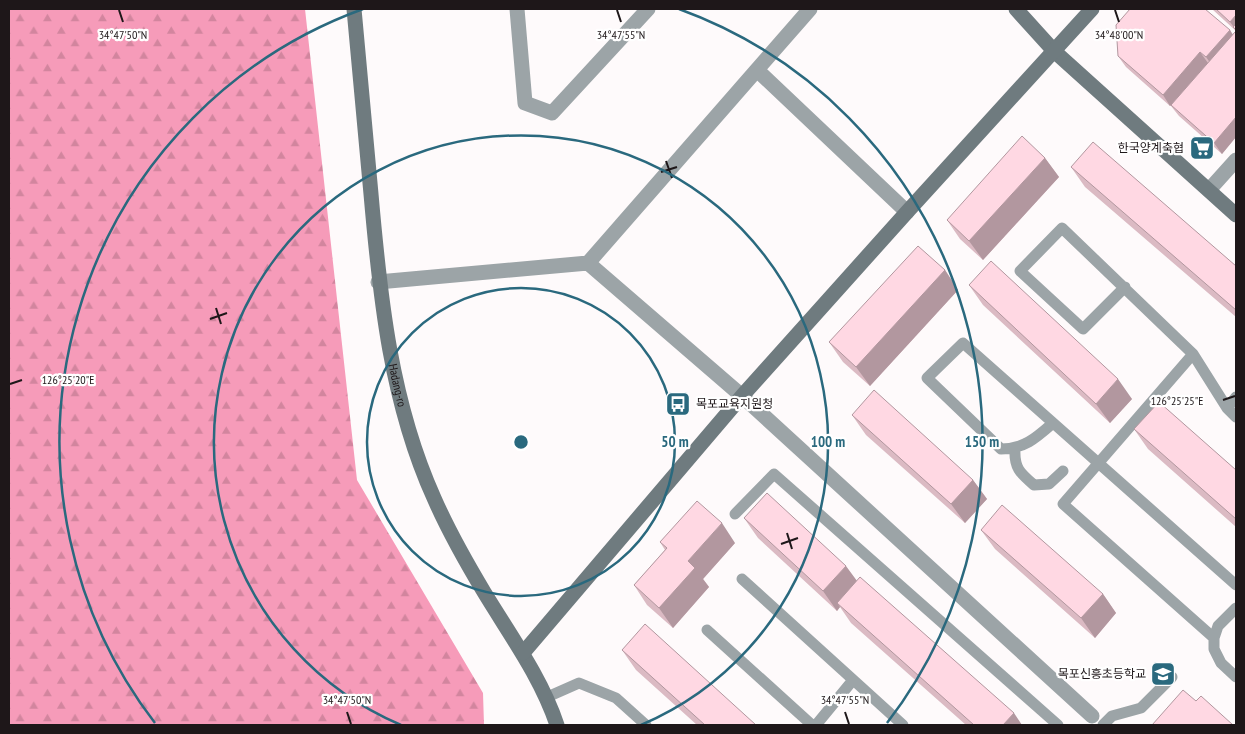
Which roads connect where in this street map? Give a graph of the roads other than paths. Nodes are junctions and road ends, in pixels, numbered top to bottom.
1 (354, 9) edge
2 (517, 9) edge
3 (648, 9) edge
4 (810, 9) edge
5 (1016, 9) edge
6 (1092, 9) edge
7 (1054, 51) junction
8 (757, 70) junction
9 (1236, 160) edge
10 (1209, 190) junction
11 (907, 212) junction
12 (1236, 215) edge
13 (588, 263) junction
14 (378, 282) junction
15 (1124, 287) junction
16 (1193, 354) junction
17 (742, 396) junction
18 (1236, 397) edge
19 (1227, 408) junction
20 (1236, 416) edge
21 (1053, 423) junction
22 (1014, 449) junction
23 (1098, 464) junction
24 (1063, 471) dead end
25 (735, 514) dead end
26 (742, 579) dead end
27 (1236, 585) edge
28 (1236, 608) edge
29 (707, 630) dead end
30 (1214, 638) junction
31 (523, 653) junction
32 (1172, 677) dead end
33 (1236, 677) edge
34 (854, 680) junction
35 (546, 698) junction
36 (1099, 722) edge
37 (557, 725) edge
38 (646, 725) edge
39 (814, 725) edge
40 (903, 725) edge
41 (1058, 725) edge

1 - 14 street, Hadang-ro
2 - 3 street
4 - 8 street
5 - 7 street
6 - 7 street
7 - 10 street
7 - 11 street
8 - 11 street
8 - 13 street
9 - 10 street
10 - 12 street
11 - 17 street
13 - 14 street
13 - 17 street
14 - 31 street, Hadang-ro
15 - 15 lane
15 - 16 lane
16 - 19 lane
16 - 23 lane
17 - 31 street
17 - 36 street
18 - 19 lane
19 - 20 lane
21 - 22 lane
21 - 22 lane
21 - 23 lane
22 - 24 lane
23 - 27 lane
23 - 30 lane
25 - 41 lane
26 - 34 lane
28 - 30 lane
29 - 39 lane
30 - 33 lane
31 - 35 street, Hadang-ro
32 - 36 lane
34 - 39 lane
34 - 40 lane
35 - 37 street, Hadang-ro
35 - 38 lane

